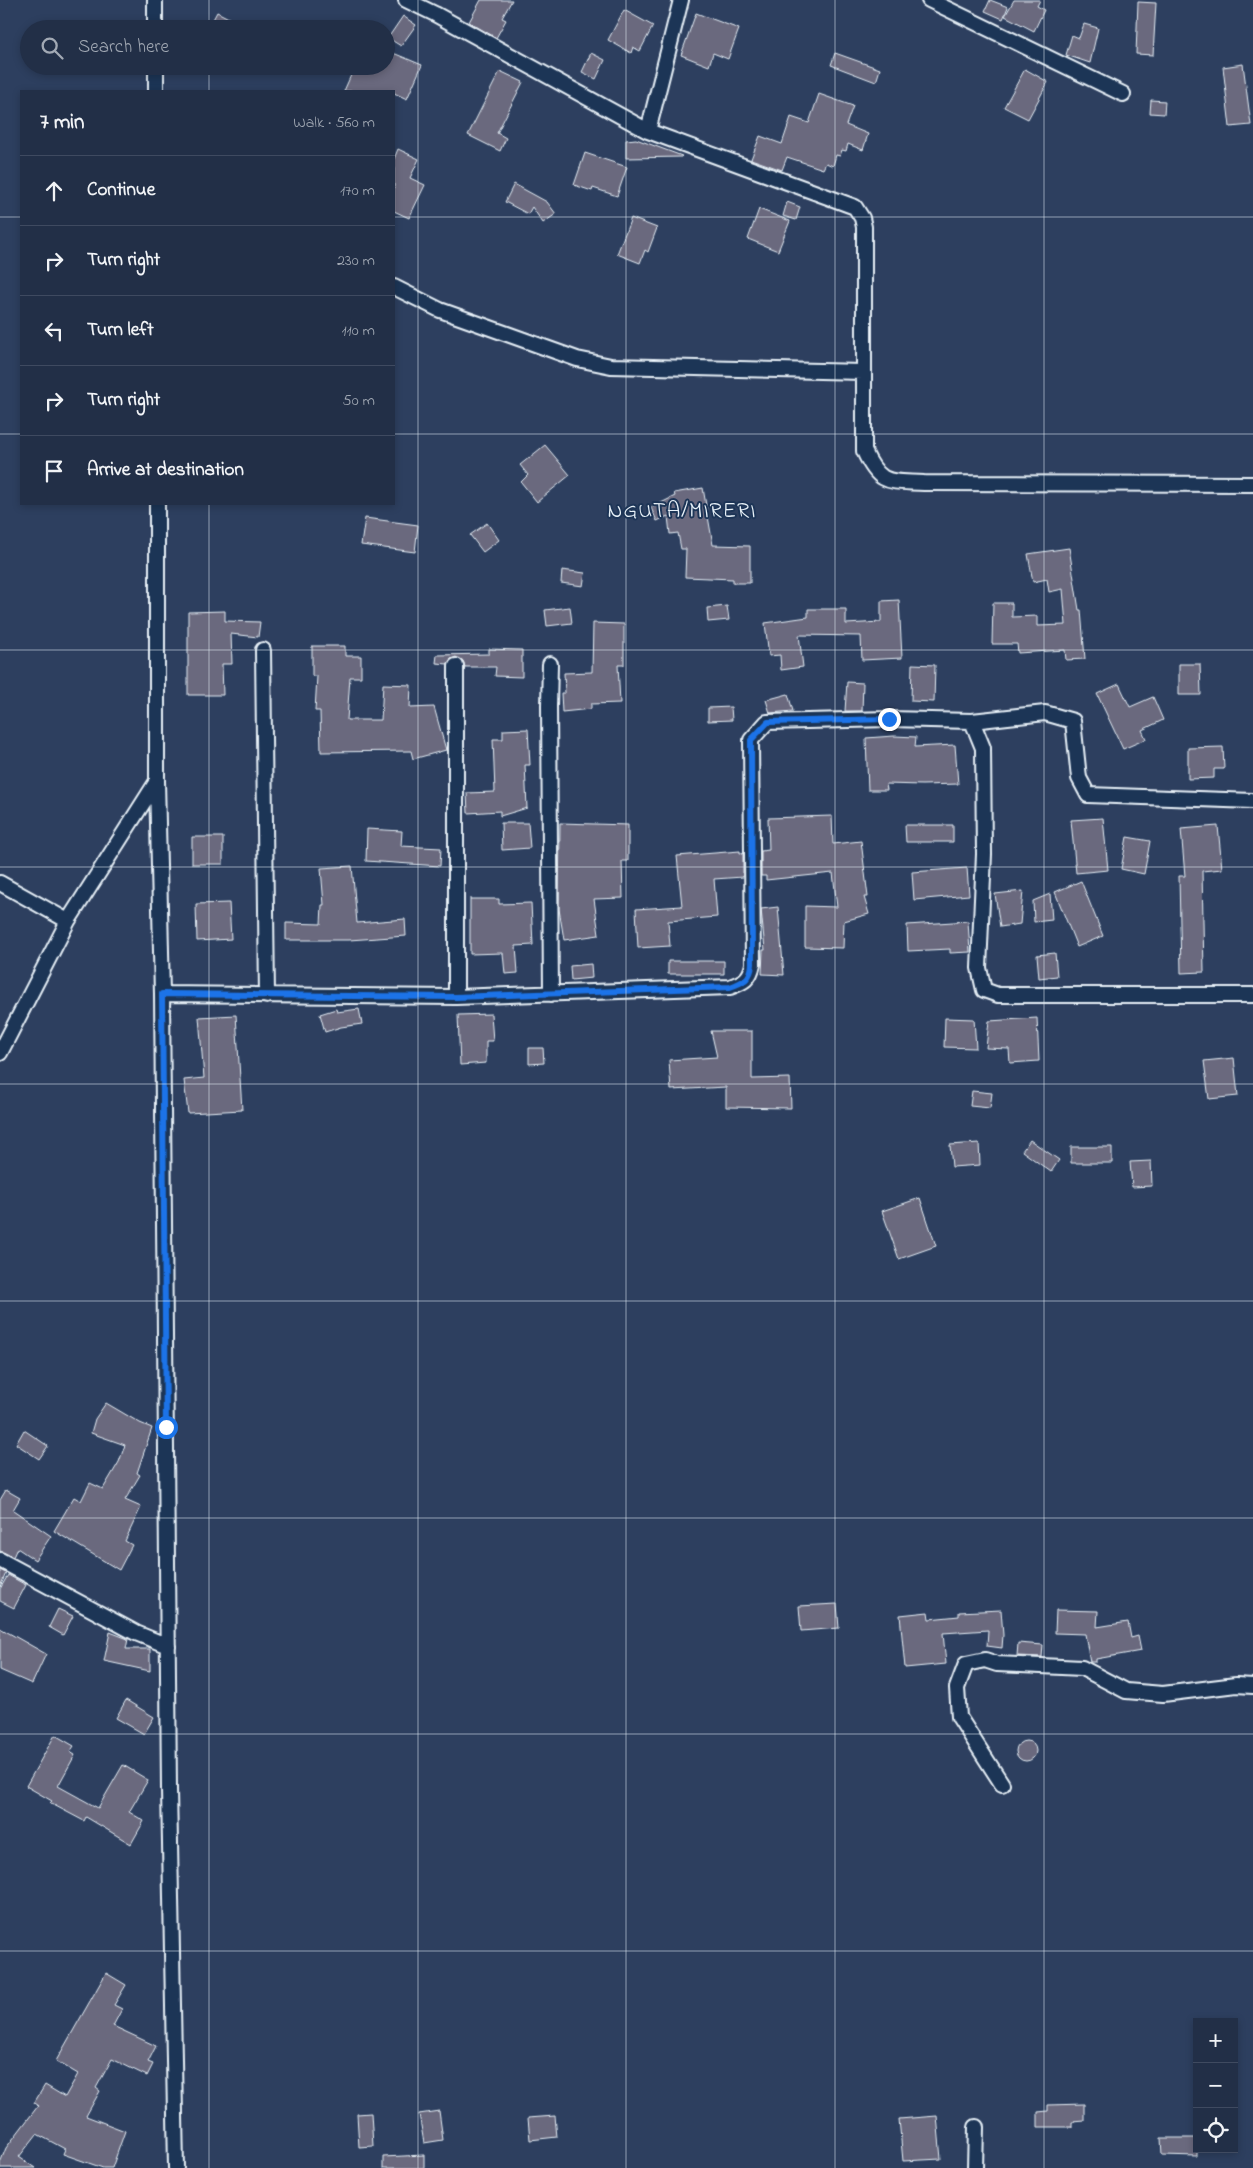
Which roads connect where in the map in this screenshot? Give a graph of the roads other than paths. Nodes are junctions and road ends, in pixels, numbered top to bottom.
1 (155, 0) edge
2 (406, 0) edge
3 (681, 0) edge
4 (928, 0) edge
5 (155, 20) edge
6 (156, 75) edge
7 (156, 90) edge
8 (1123, 94) dead end
9 (648, 132) junction
10 (395, 287) edge
11 (863, 372) junction
12 (1253, 484) edge
13 (157, 505) edge
14 (263, 650) dead end
15 (550, 664) dead end
16 (456, 666) dead end
17 (972, 721) junction
18 (157, 781) junction
19 (1253, 801) edge
20 (0, 883) edge
21 (68, 921) junction
22 (162, 994) junction
23 (551, 994) junction
24 (1253, 995) edge
25 (267, 996) junction
26 (456, 997) junction
27 (0, 1053) edge
28 (0, 1560) edge
29 (168, 1646) junction
30 (1253, 1686) edge
31 (1002, 1784) dead end
32 (976, 2127) dead end
33 (176, 2168) edge
34 (975, 2168) edge

1 - 5 street
2 - 9 street
3 - 9 street
4 - 8 street
6 - 7 street
9 - 11 street
10 - 11 street
11 - 12 street
13 - 18 street
14 - 25 street
15 - 23 street
16 - 26 street
17 - 19 street
17 - 23 street
17 - 24 street
18 - 21 street
18 - 22 street
20 - 21 street
21 - 27 street
22 - 25 street
22 - 29 street
23 - 26 street
25 - 26 street
28 - 29 street
29 - 33 street
30 - 31 street
32 - 34 street

